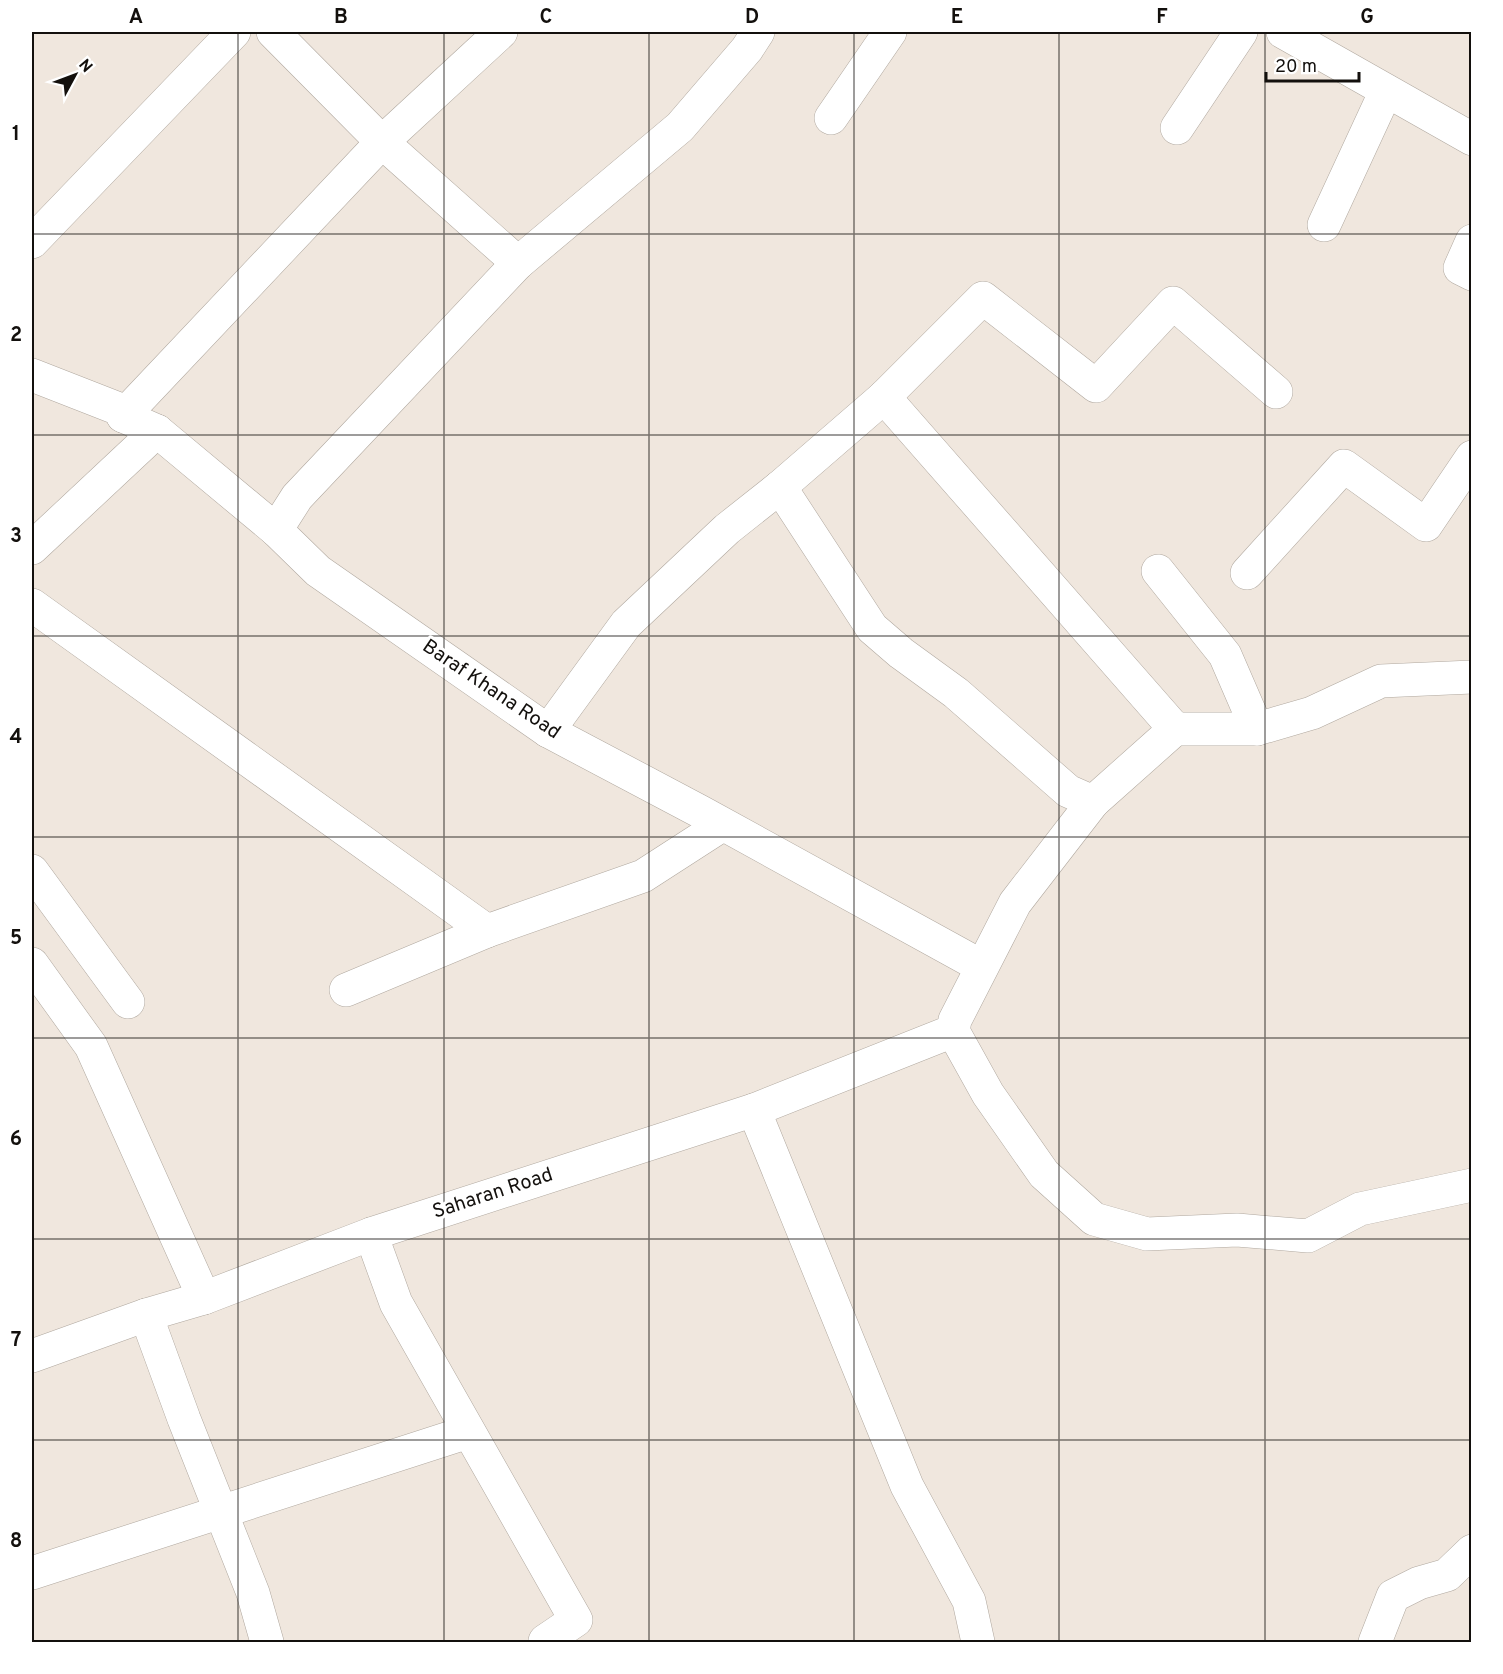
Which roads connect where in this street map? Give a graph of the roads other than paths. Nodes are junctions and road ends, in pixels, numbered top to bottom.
1 (234, 32) edge
2 (273, 32) edge
3 (501, 32) edge
4 (758, 32) edge
5 (890, 32) edge
6 (1240, 32) edge
7 (1283, 32) edge
8 (1386, 91) junction
9 (831, 118) dead end
10 (1177, 128) dead end
11 (1472, 139) edge
12 (382, 142) junction
13 (1324, 225) dead end
14 (1472, 241) edge
15 (32, 242) edge
16 (518, 263) junction
17 (1472, 274) edge
18 (32, 375) edge
19 (1276, 392) dead end
20 (884, 397) junction
21 (123, 416) junction
22 (157, 431) junction
23 (1472, 457) edge
24 (780, 487) junction
25 (276, 530) junction
26 (32, 548) edge
27 (1158, 571) dead end
28 (1248, 573) dead end
29 (32, 605) edge
30 (1472, 677) edge
31 (1175, 729) junction
32 (1257, 729) junction
33 (548, 731) junction
34 (1093, 802) junction
35 (722, 825) junction
36 (32, 871) edge
37 (487, 931) junction
38 (32, 964) edge
39 (981, 966) junction
40 (346, 990) dead end
41 (128, 1002) dead end
42 (953, 1031) junction
43 (754, 1110) junction
44 (1472, 1185) edge
45 (371, 1234) junction
46 (204, 1298) junction
47 (146, 1315) junction
48 (32, 1356) edge
49 (468, 1432) junction
50 (221, 1511) junction
51 (1472, 1551) edge
52 (32, 1573) edge
53 (267, 1642) edge
54 (541, 1642) edge
55 (978, 1642) edge
56 (1375, 1642) edge

1 - 15 street
2 - 12 street
3 - 12 street
4 - 16 street
5 - 9 street
6 - 10 street
7 - 8 street
8 - 11 street
8 - 13 street
12 - 16 street
12 - 21 street
14 - 17 street
16 - 25 street
18 - 21 street, Baraf Khana Road
19 - 20 street
20 - 24 street
20 - 31 street
21 - 22 street, Baraf Khana Road
22 - 25 street, Baraf Khana Road
22 - 26 street
23 - 28 street
24 - 33 street
24 - 34 street
25 - 33 street, Baraf Khana Road
27 - 32 street
29 - 37 street
30 - 32 street
31 - 32 street
31 - 34 street
33 - 35 street, Baraf Khana Road
34 - 39 street
35 - 37 street
35 - 39 street, Baraf Khana Road
36 - 41 street
37 - 40 street
38 - 46 street
39 - 42 street
42 - 43 street, Saharan Road
42 - 44 street
43 - 45 street, Saharan Road
43 - 55 street
45 - 46 street, Saharan Road
45 - 49 street
46 - 47 street, Saharan Road
47 - 48 street, Saharan Road
47 - 50 street
49 - 50 street
49 - 54 street
50 - 52 street
50 - 53 street
51 - 56 street

